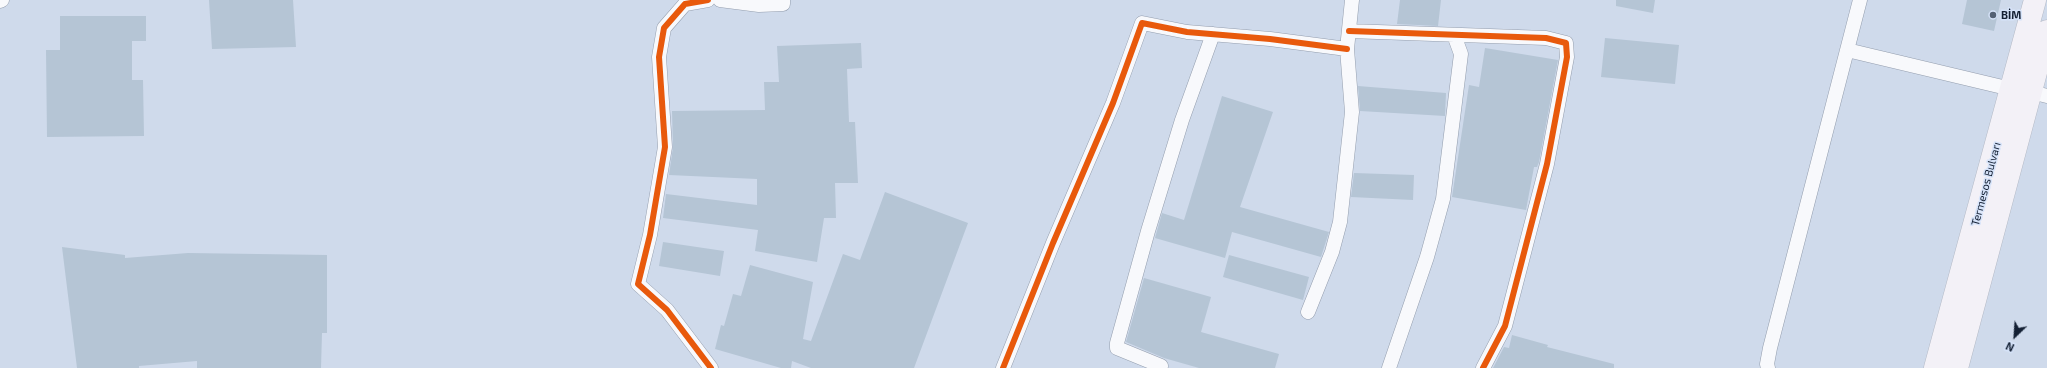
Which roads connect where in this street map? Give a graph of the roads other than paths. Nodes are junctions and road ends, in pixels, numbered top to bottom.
1 (708, 0) edge
2 (720, 0) edge
3 (783, 0) edge
4 (1352, 0) edge
5 (1860, 0) edge
6 (2035, 0) edge
7 (1349, 31) junction
8 (2047, 31) edge
9 (1213, 34) junction
10 (1454, 35) junction
11 (1347, 49) junction
12 (1847, 50) junction
13 (2030, 93) edge
14 (1308, 312) dead end
15 (1161, 366) dead end
16 (711, 368) edge
17 (1003, 368) edge
18 (1389, 368) edge
19 (1483, 368) edge
20 (1768, 368) edge
21 (1935, 368) edge
22 (1957, 368) edge

1 - 16 street
2 - 3 street
4 - 7 street
5 - 12 street
6 - 13 main road, Termesos Bulvarı
7 - 10 street
7 - 11 street
8 - 13 main road, Termesos Bulvarı
9 - 11 street
9 - 15 street
9 - 17 street
10 - 18 street
10 - 19 street
11 - 14 street
12 - 13 street
12 - 20 street
13 - 21 main road, Termesos Bulvarı
13 - 22 main road, Termesos Bulvarı

